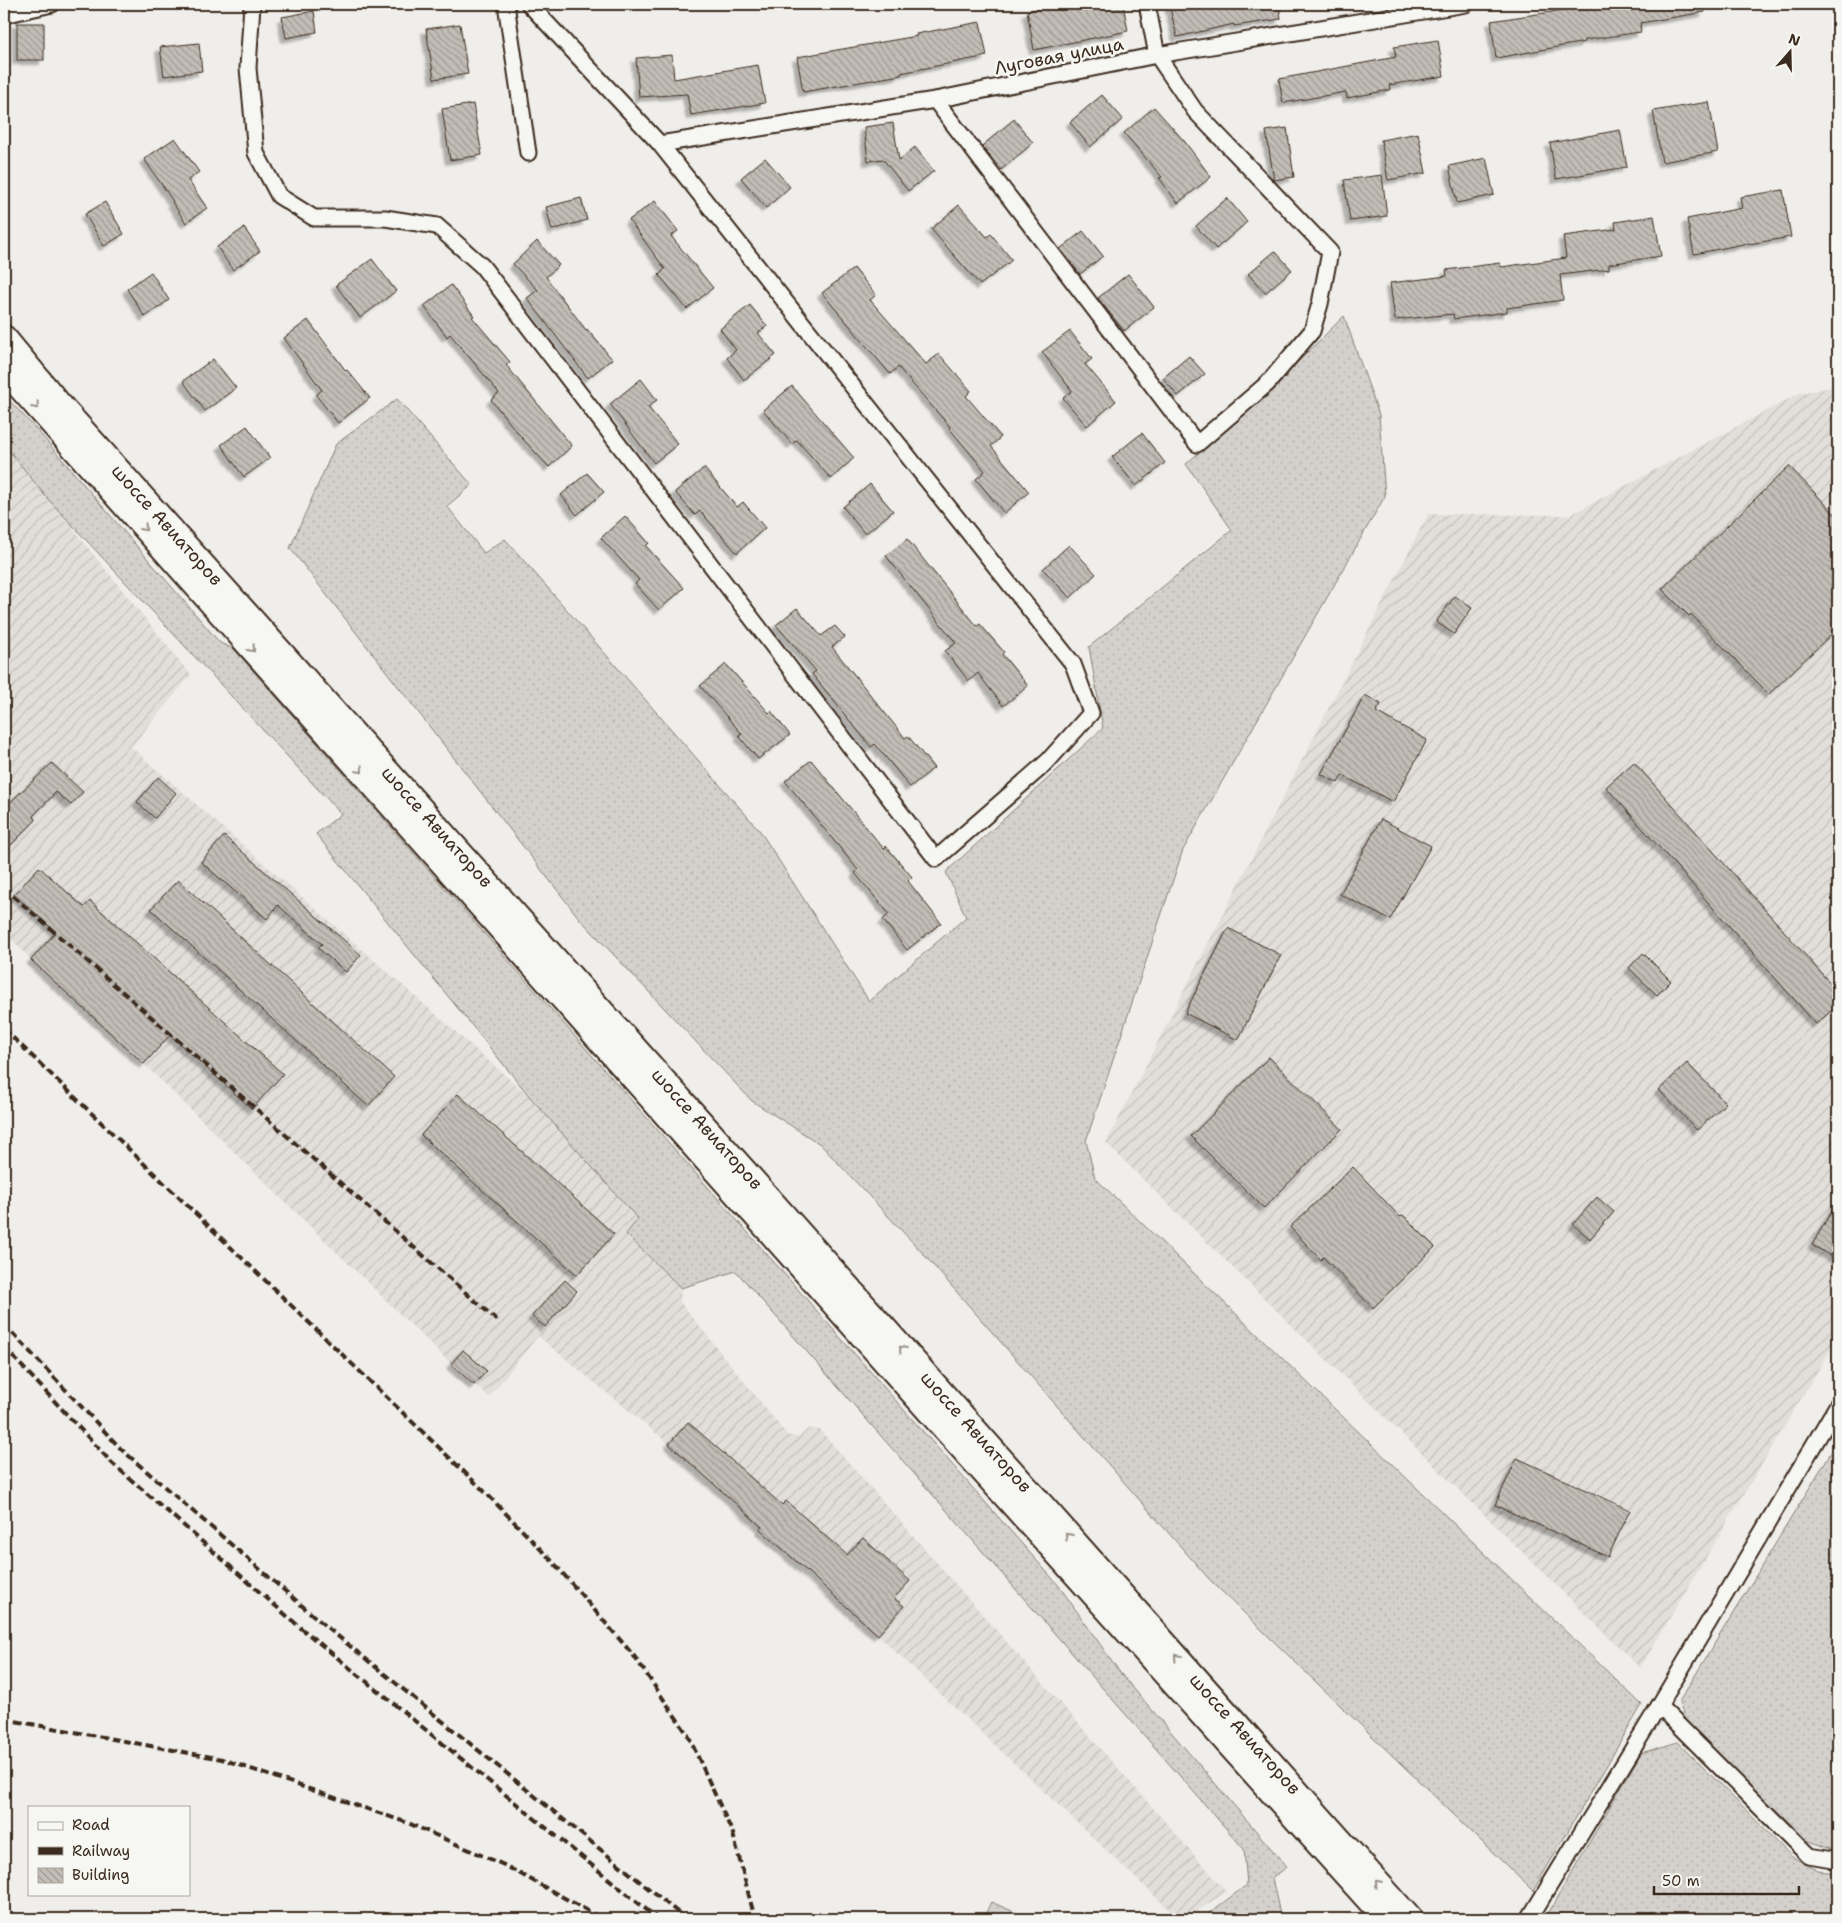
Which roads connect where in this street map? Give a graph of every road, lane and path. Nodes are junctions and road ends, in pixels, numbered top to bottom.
1 (52, 4) edge
2 (252, 4) edge
3 (506, 4) edge
4 (530, 4) edge
5 (1147, 4) edge
6 (1466, 4) edge
7 (4, 11) edge
8 (1157, 55) junction
9 (934, 100) junction
10 (660, 144) junction
11 (528, 153) dead end
12 (4, 338) edge
13 (4, 369) edge
14 (1838, 1404) edge
15 (1659, 1706) junction
16 (1838, 1861) edge
17 (1386, 1919) edge
18 (1410, 1919) edge
19 (1529, 1919) edge

1 - 7 street
2 - 10 street
3 - 11 street
4 - 10 street
5 - 8 street
6 - 8 street, Луговая улица
8 - 9 street, Луговая улица
8 - 9 street
9 - 10 street, Луговая улица
18 -> 12 main road, шоссе Авиаторов
13 -> 17 main road, шоссе Авиаторов
14 - 15 street
15 - 16 street
15 - 19 street

